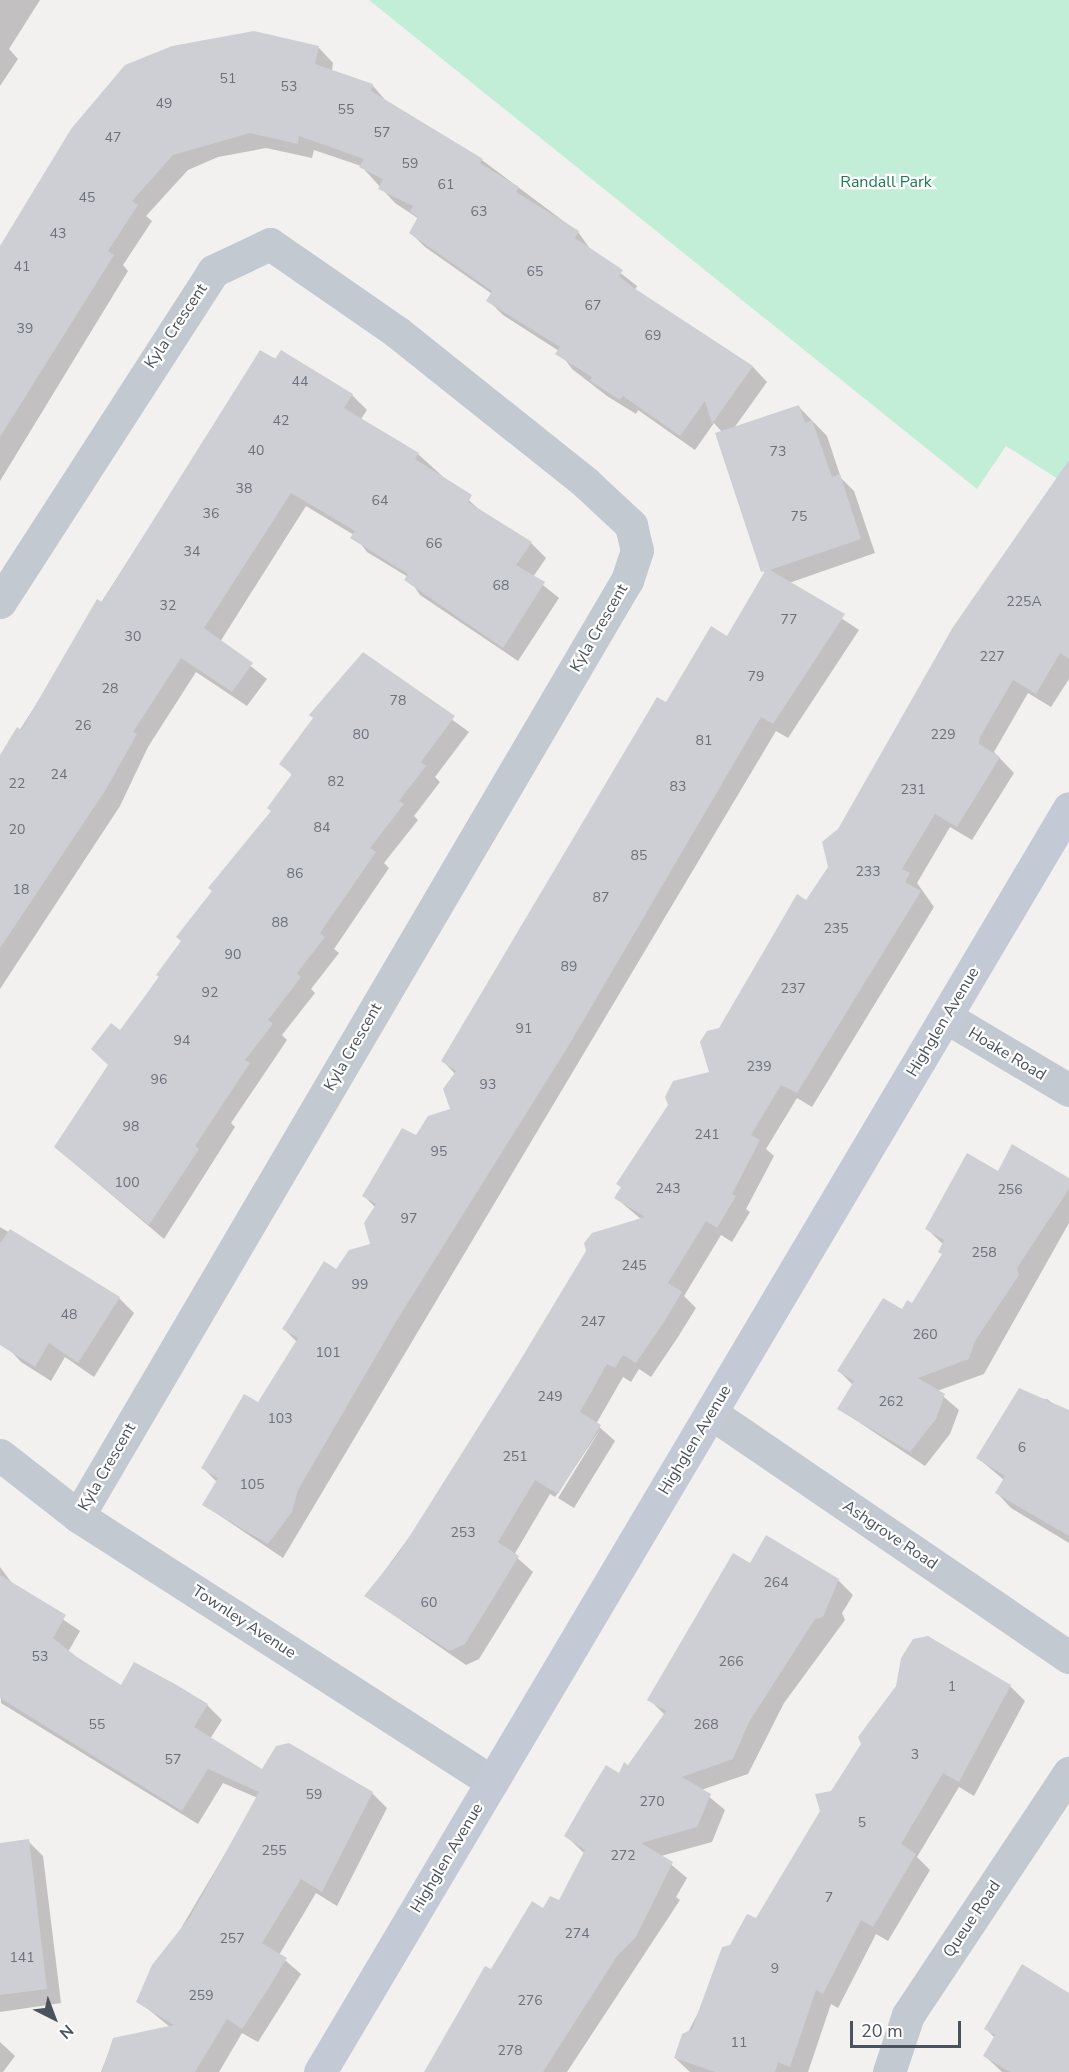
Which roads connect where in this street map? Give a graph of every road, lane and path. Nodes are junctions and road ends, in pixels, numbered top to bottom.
1 (0, 602) edge
2 (1069, 808) edge
3 (946, 1017) junction
4 (1069, 1090) edge
5 (711, 1413) junction
6 (0, 1455) edge
7 (78, 1516) junction
8 (1069, 1657) edge
9 (1069, 1773) edge
10 (492, 1782) junction
11 (320, 2072) edge
12 (889, 2072) edge

1 - 7 street, Kyla Crescent
2 - 3 street, Highglen Avenue
3 - 4 street, Hoake Road
3 - 5 street, Highglen Avenue
5 - 8 street, Ashgrove Road
5 - 10 street, Highglen Avenue
6 - 7 street, Townley Avenue
7 - 10 street, Townley Avenue
9 - 12 street, Queue Road
10 - 11 street, Highglen Avenue

